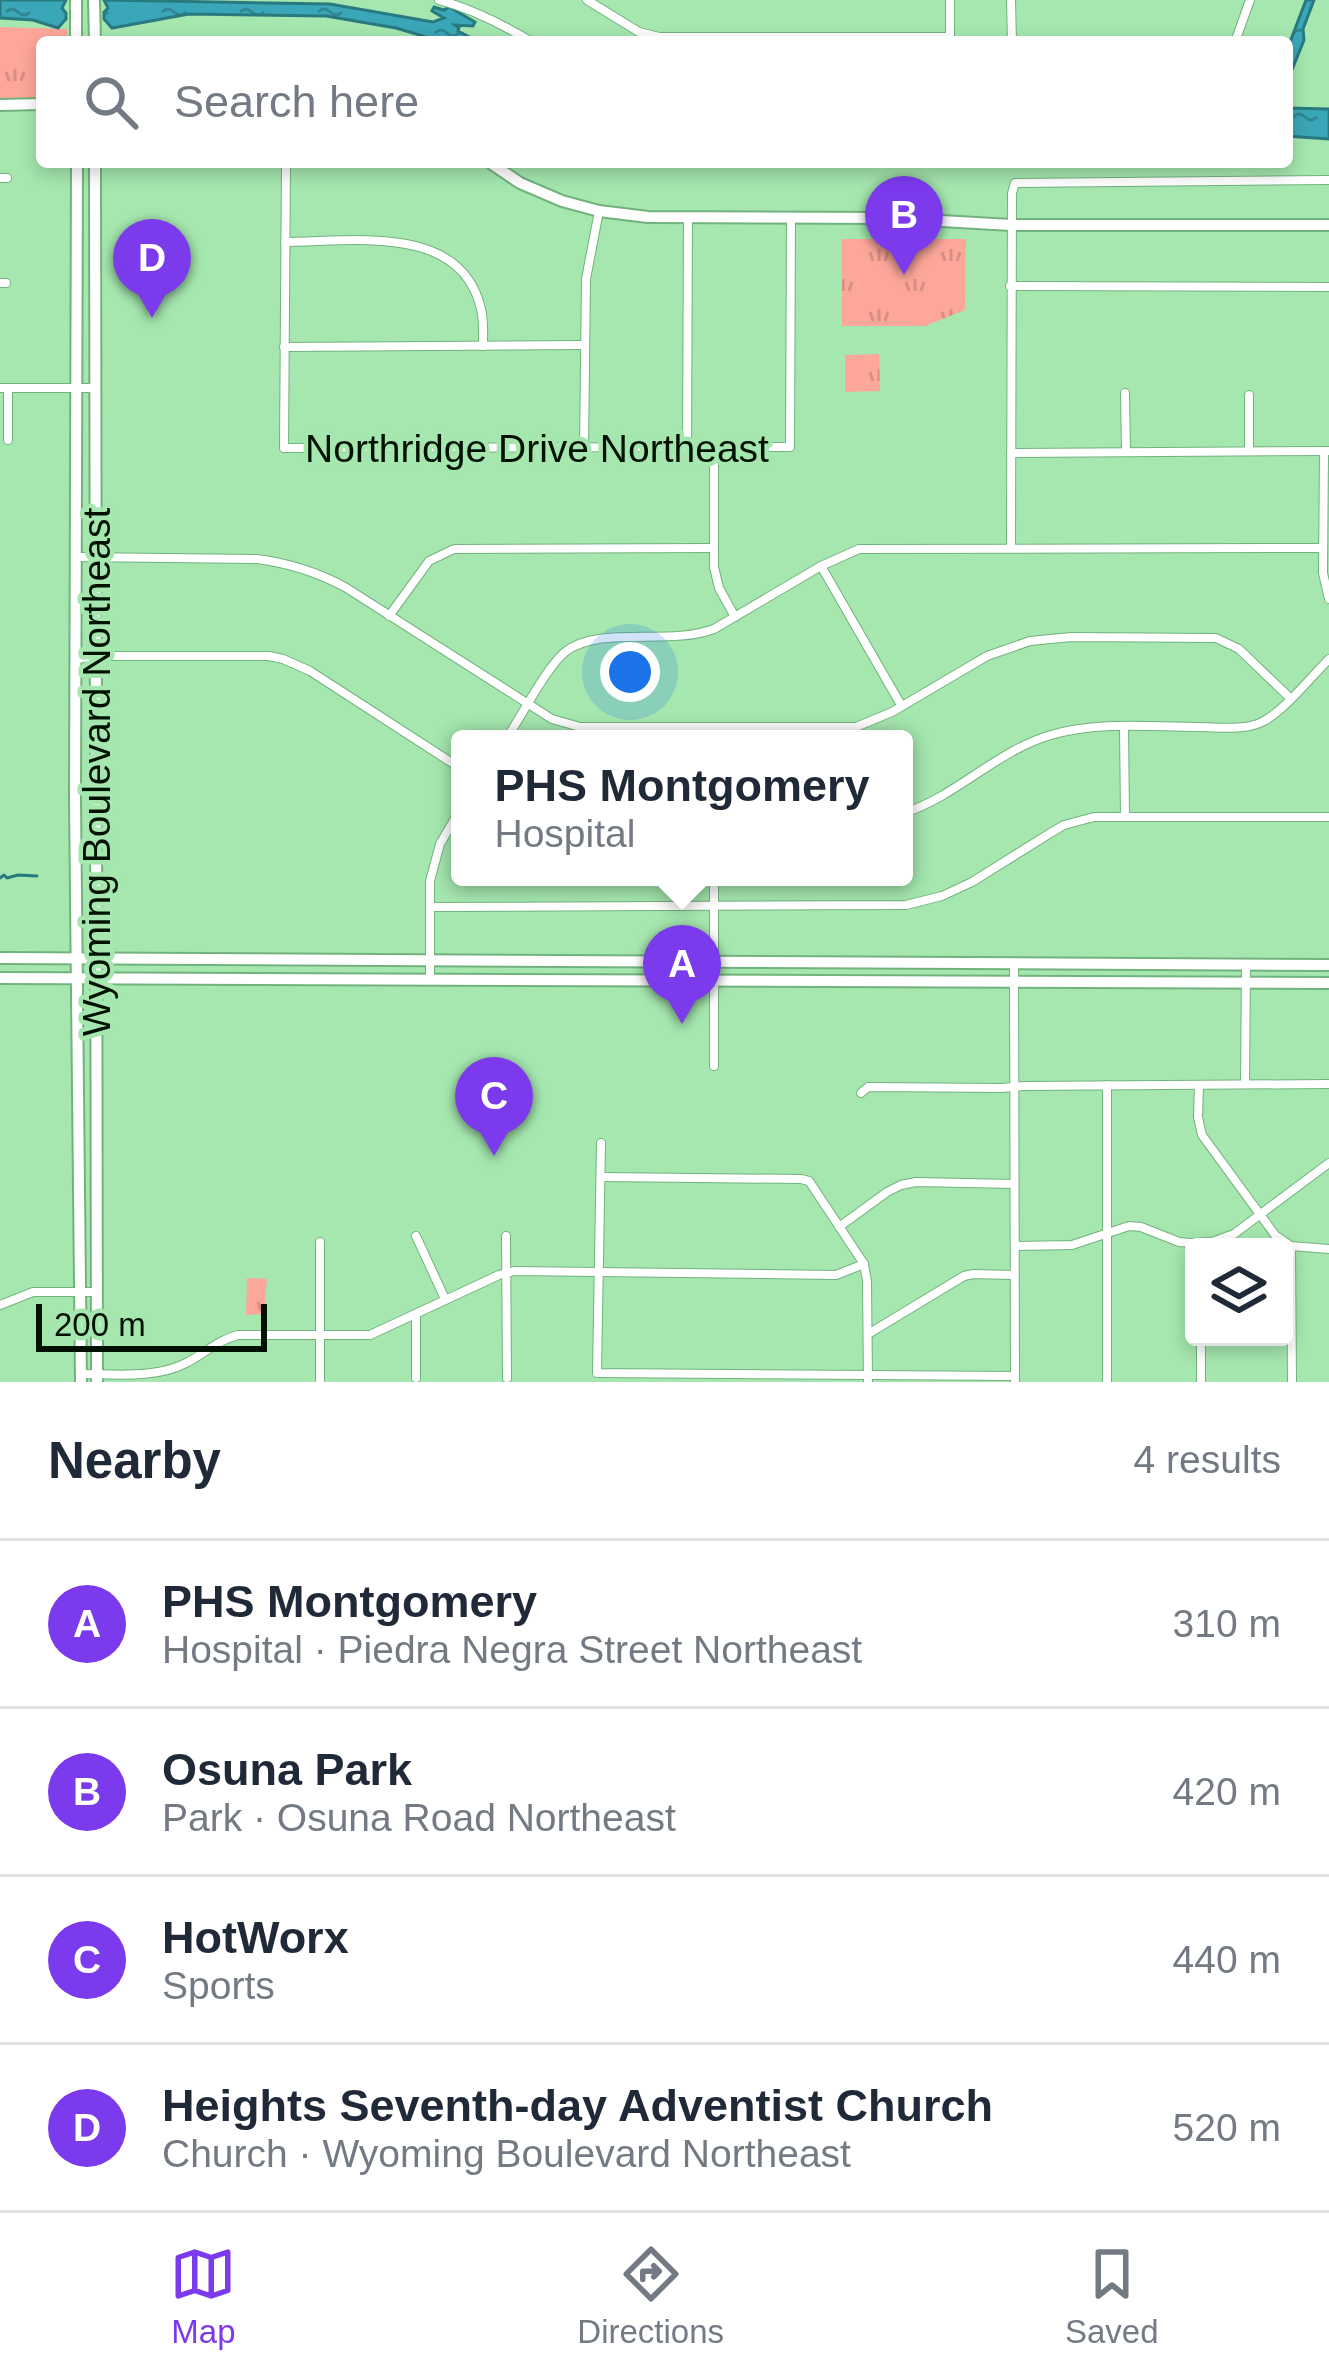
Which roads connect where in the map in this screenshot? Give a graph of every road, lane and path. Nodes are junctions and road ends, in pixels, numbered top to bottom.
1 (76, 0) edge
2 (94, 0) edge
3 (439, 0) edge
4 (587, 0) edge
5 (950, 0) edge
6 (1011, 0) edge
7 (1250, 0) edge
8 (461, 3) edge
9 (76, 35) edge
10 (95, 36) edge
11 (521, 36) edge
12 (655, 36) edge
13 (950, 36) edge
14 (1012, 36) edge
15 (1237, 36) edge
16 (0, 104) edge
17 (36, 104) edge
18 (77, 168) edge
19 (95, 168) edge
20 (286, 168) edge
21 (499, 168) edge
22 (1329, 180) edge
23 (599, 211) junction
24 (688, 217) junction
25 (791, 218) junction
26 (1011, 225) junction
27 (1329, 225) edge
28 (285, 242) junction
29 (1010, 286) junction
30 (1329, 287) edge
31 (585, 345) junction
32 (483, 346) junction
33 (284, 347) junction
34 (4, 388) edge
35 (76, 388) junction
36 (94, 388) junction
37 (1125, 393) dead end
38 (1249, 395) dead end
39 (8, 440) dead end
40 (584, 448) junction
41 (687, 448) junction
42 (714, 448) junction
43 (1249, 451) junction
44 (1327, 451) edge
45 (1126, 452) junction
46 (1011, 453) junction
47 (1011, 547) junction
48 (714, 548) junction
49 (1323, 548) junction
50 (77, 557) junction
51 (95, 557) junction
52 (821, 566) junction
53 (1329, 599) edge
54 (389, 616) junction
55 (735, 617) junction
56 (97, 656) junction
57 (77, 658) junction
58 (1329, 659) edge
59 (1290, 698) junction
60 (529, 705) junction
61 (902, 705) junction
62 (1124, 727) junction
63 (512, 730) edge
64 (625, 730) edge
65 (796, 730) edge
66 (451, 762) edge
67 (913, 809) edge
68 (1125, 817) junction
69 (1329, 817) edge
70 (451, 825) edge
71 (714, 886) edge
72 (430, 907) junction
73 (714, 907) junction
74 (0, 958) edge
75 (77, 958) junction
76 (97, 958) junction
77 (430, 962) junction
78 (714, 963) junction
79 (1014, 965) junction
80 (1246, 965) junction
81 (1329, 965) edge
82 (0, 978) edge
83 (77, 979) junction
84 (97, 979) junction
85 (430, 980) junction
86 (714, 981) junction
87 (1014, 983) junction
88 (1245, 983) junction
89 (1329, 983) edge
90 (714, 1066) dead end
91 (1198, 1084) junction
92 (1244, 1084) junction
93 (1329, 1084) edge
94 (1107, 1085) junction
95 (1013, 1087) junction
96 (861, 1094) dead end
97 (601, 1143) dead end
98 (1329, 1163) edge
99 (601, 1178) junction
100 (1014, 1184) junction
101 (1260, 1214) junction
102 (839, 1227) junction
103 (1108, 1232) junction
104 (416, 1236) dead end
105 (506, 1236) dead end
106 (1223, 1238) edge
107 (1280, 1238) edge
108 (320, 1242) dead end
109 (1185, 1243) edge
110 (1015, 1246) junction
111 (1293, 1246) edge
112 (1329, 1250) edge
113 (864, 1264) junction
114 (598, 1271) junction
115 (506, 1272) junction
116 (1014, 1275) junction
117 (80, 1292) junction
118 (96, 1292) junction
119 (445, 1299) junction
120 (0, 1305) edge
121 (416, 1314) junction
122 (319, 1334) junction
123 (867, 1335) junction
124 (1201, 1346) edge
125 (1292, 1346) edge
126 (80, 1378) edge
127 (97, 1378) edge
128 (416, 1378) dead end
129 (507, 1378) dead end
130 (697, 1378) edge
131 (868, 1379) edge
132 (1015, 1379) edge
133 (320, 1382) edge
134 (1107, 1382) edge
135 (1201, 1382) edge
136 (1292, 1382) edge

1 - 9 main road
2 - 10 main road
3 - 8 street
4 - 12 street
5 - 13 street
6 - 14 street
7 - 15 street
8 - 11 street
16 - 17 main road
18 - 35 main road, Wyoming Boulevard Northeast
19 - 36 main road, Wyoming Boulevard Northeast
20 - 28 street
21 - 23 main road
22 - 26 street
23 - 24 main road
23 - 31 street
24 - 25 main road
24 - 41 street
25 - 26 main road
25 - 42 street, Northridge Drive Northeast
26 - 27 main road
26 - 29 street
28 - 32 street
28 - 33 street
29 - 30 street
29 - 46 street
31 - 32 street
31 - 40 street
32 - 33 street
33 - 40 street, Northridge Drive Northeast
34 - 35 street
34 - 39 street
35 - 36 street
35 - 50 main road, Wyoming Boulevard Northeast
36 - 51 main road, Wyoming Boulevard Northeast
37 - 45 street
38 - 43 street
40 - 41 street, Northridge Drive Northeast
41 - 42 street, Northridge Drive Northeast
42 - 48 street
43 - 44 street
43 - 45 street
44 - 49 street
45 - 46 street
46 - 47 street
47 - 49 street
47 - 52 street
48 - 54 street
48 - 55 street
49 - 53 street
50 - 51 street
50 - 57 main road, Wyoming Boulevard Northeast
51 - 54 street
51 - 56 main road, Wyoming Boulevard Northeast
52 - 55 street
52 - 61 street
54 - 60 street
55 - 60 street
56 - 57 street
56 - 66 street
56 - 76 main road, Wyoming Boulevard Northeast
57 - 75 main road, Wyoming Boulevard Northeast
58 - 59 street
59 - 61 street
59 - 62 street
60 - 63 street
60 - 64 street
61 - 65 street
62 - 67 street
62 - 68 street
68 - 69 street
68 - 73 street
70 - 72 street
71 - 73 street
72 - 73 street
72 - 77 street
73 - 78 street
74 - 75 main road
75 - 76 main road
75 - 83 main road, Wyoming Boulevard Northeast
76 - 77 main road
76 - 84 main road, Wyoming Boulevard Northeast
77 - 78 main road
77 - 85 street
78 - 79 main road
78 - 86 street
79 - 80 main road
79 - 87 street
80 - 81 main road
80 - 88 street
82 - 83 main road
83 - 84 main road
83 - 117 main road, Wyoming Boulevard Northeast
84 - 85 main road
84 - 118 main road, Wyoming Boulevard Northeast
85 - 86 main road
86 - 87 main road
86 - 90 street
87 - 88 main road
87 - 95 street
88 - 89 main road
88 - 92 street
91 - 92 street
91 - 94 street
91 - 101 street
92 - 93 street
94 - 95 street
94 - 103 street
95 - 96 street
95 - 100 street
97 - 99 street
98 - 101 street
99 - 102 street
99 - 114 street
100 - 102 street
100 - 110 street
101 - 106 street
101 - 107 street
102 - 113 street
103 - 109 street
103 - 110 street
103 - 134 street
104 - 119 street
105 - 115 street
108 - 122 street
110 - 116 street
111 - 112 street
113 - 114 street
113 - 123 street
114 - 115 street
114 - 130 street
115 - 119 street
115 - 129 street
116 - 123 street
116 - 132 street
117 - 118 street
117 - 120 street
117 - 126 main road, Wyoming Boulevard Northeast
118 - 127 main road, Wyoming Boulevard Northeast
119 - 121 street
121 - 122 street
121 - 128 street
122 - 127 street
122 - 133 street
123 - 131 street
124 - 135 street
125 - 136 street
126 - 127 street
130 - 131 street
131 - 132 street

